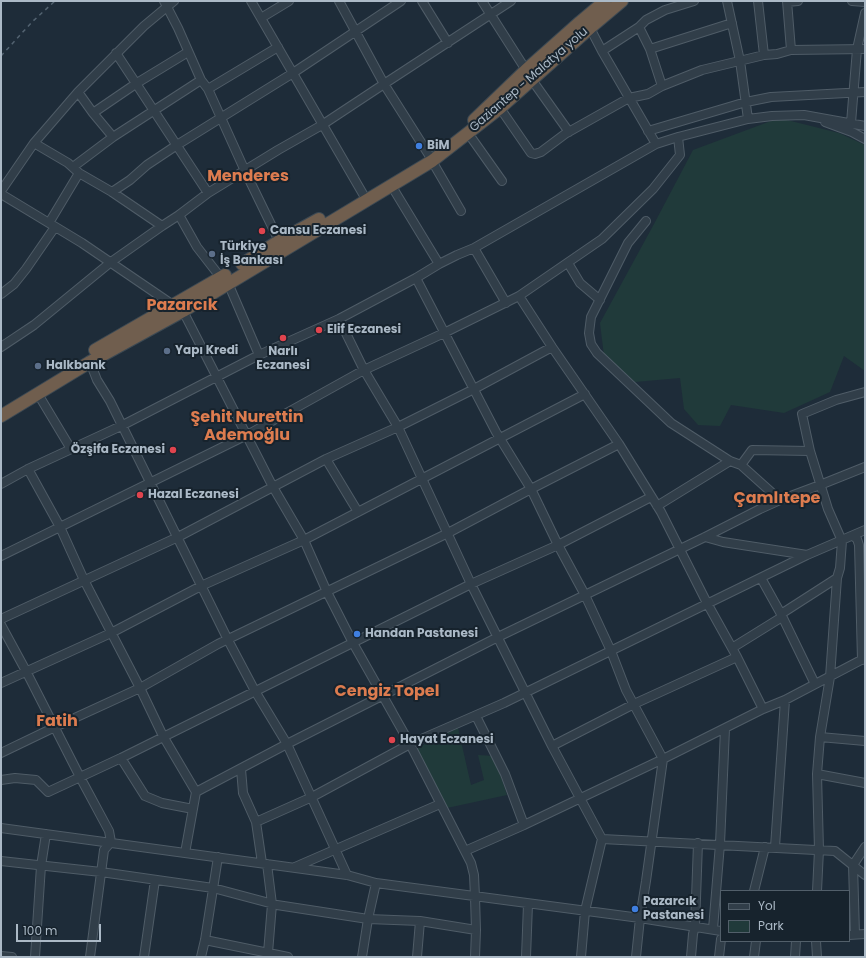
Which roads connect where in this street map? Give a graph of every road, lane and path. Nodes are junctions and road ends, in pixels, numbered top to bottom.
1 (174, 1) edge
2 (251, 1) edge
3 (289, 1) edge
4 (339, 1) edge
5 (401, 1) edge
6 (422, 1) edge
7 (482, 1) edge
8 (511, 1) edge
9 (605, 1) edge
10 (622, 1) edge
11 (694, 1) edge
12 (727, 1) edge
13 (758, 1) edge
14 (798, 1) edge
15 (852, 1) edge
16 (787, 2) edge
17 (865, 2) edge
18 (165, 4) edge
19 (865, 13) edge
20 (491, 14) junction
21 (261, 18) junction
22 (732, 23) junction
23 (639, 27) junction
24 (590, 28) junction
25 (355, 31) junction
26 (448, 43) junction
27 (278, 47) junction
28 (650, 49) junction
29 (861, 49) edge
30 (791, 50) junction
31 (602, 51) junction
32 (188, 52) junction
33 (116, 53) junction
34 (764, 54) junction
35 (740, 61) junction
36 (293, 73) junction
37 (529, 75) junction
38 (201, 80) junction
39 (137, 83) junction
40 (384, 84) junction
41 (662, 86) junction
42 (208, 89) junction
43 (78, 92) junction
44 (854, 92) junction
45 (865, 92) edge
46 (629, 98) junction
47 (746, 102) junction
48 (500, 108) junction
49 (154, 111) junction
50 (93, 113) junction
51 (804, 115) junction
52 (220, 118) junction
53 (748, 119) junction
54 (851, 123) junction
55 (322, 126) junction
56 (865, 126) edge
57 (648, 131) junction
58 (569, 132) junction
59 (468, 133) junction
60 (114, 137) junction
61 (678, 137) junction
62 (865, 139) edge
63 (34, 143) junction
64 (656, 144) junction
65 (177, 145) junction
66 (430, 158) junction
67 (76, 170) junction
68 (245, 171) junction
69 (502, 181) dead end
70 (391, 185) junction
71 (1, 192) edge
72 (112, 192) junction
73 (208, 193) junction
74 (363, 194) junction
75 (461, 211) dead end
76 (179, 215) junction
77 (646, 221) dead end
78 (52, 225) junction
79 (162, 226) junction
80 (279, 241) junction
81 (474, 248) junction
82 (111, 262) junction
83 (568, 263) junction
84 (439, 264) junction
85 (416, 278) junction
86 (224, 281) junction
87 (1, 294) edge
88 (519, 296) junction
89 (600, 300) junction
90 (506, 303) junction
91 (178, 308) junction
92 (338, 319) junction
93 (444, 333) junction
94 (1, 347) edge
95 (552, 347) junction
96 (259, 355) junction
97 (90, 362) junction
98 (364, 370) junction
99 (216, 377) junction
100 (474, 389) junction
101 (865, 392) edge
102 (38, 394) junction
103 (585, 394) junction
104 (1, 407) edge
105 (1, 416) edge
106 (122, 426) junction
107 (398, 427) junction
108 (247, 434) junction
109 (500, 438) junction
110 (619, 444) junction
111 (71, 449) junction
112 (810, 450) junction
113 (326, 459) junction
114 (730, 461) junction
115 (741, 465) junction
116 (865, 467) edge
117 (28, 469) junction
118 (423, 479) junction
119 (150, 483) junction
120 (1, 484) edge
121 (820, 485) junction
122 (273, 487) junction
123 (531, 489) junction
124 (651, 497) junction
125 (780, 500) junction
126 (657, 506) junction
127 (358, 512) junction
128 (60, 527) junction
129 (865, 530) edge
130 (448, 533) junction
131 (853, 536) junction
132 (178, 537) junction
133 (705, 537) junction
134 (304, 540) junction
135 (842, 541) junction
136 (558, 545) junction
137 (680, 548) junction
138 (807, 555) junction
139 (1, 556) edge
140 (761, 578) junction
141 (837, 578) junction
142 (84, 580) junction
143 (471, 584) junction
144 (201, 586) junction
145 (327, 592) junction
146 (585, 595) junction
147 (707, 603) junction
148 (782, 615) junction
149 (1, 619) edge
150 (1, 625) edge
151 (111, 633) junction
152 (498, 636) junction
153 (228, 640) junction
154 (353, 643) junction
155 (732, 648) junction
156 (611, 651) junction
157 (738, 657) junction
158 (864, 659) edge
159 (26, 671) junction
160 (830, 676) junction
161 (1, 683) edge
162 (815, 684) junction
163 (140, 688) junction
164 (255, 691) junction
165 (526, 692) junction
166 (382, 695) junction
167 (785, 700) junction
168 (634, 704) junction
169 (763, 709) junction
170 (476, 716) junction
171 (54, 727) junction
172 (725, 729) junction
173 (163, 736) junction
174 (820, 737) junction
175 (865, 741) edge
176 (287, 744) junction
177 (410, 744) junction
178 (552, 746) junction
179 (1, 753) edge
180 (121, 758) junction
181 (663, 759) junction
182 (241, 769) junction
183 (817, 774) junction
184 (80, 777) junction
185 (1, 780) edge
186 (865, 783) edge
187 (196, 792) junction
188 (312, 797) junction
189 (581, 798) junction
190 (440, 804) junction
191 (193, 809) junction
192 (256, 822) junction
193 (524, 825) junction
194 (1, 828) edge
195 (46, 834) junction
196 (602, 838) junction
197 (111, 842) junction
198 (651, 842) junction
199 (698, 843) junction
200 (720, 844) junction
201 (775, 847) junction
202 (865, 847) edge
203 (765, 848) junction
204 (334, 850) junction
205 (819, 850) junction
206 (465, 851) junction
207 (185, 853) junction
208 (218, 857) junction
209 (1, 861) edge
210 (265, 864) junction
211 (853, 865) junction
212 (41, 866) junction
213 (294, 868) junction
214 (101, 872) junction
215 (347, 875) junction
216 (865, 875) edge
217 (155, 880) junction
218 (376, 883) junction
219 (213, 888) junction
220 (754, 890) edge
221 (817, 890) edge
222 (475, 897) junction
223 (272, 904) junction
224 (528, 904) junction
225 (585, 911) junction
226 (640, 918) junction
227 (368, 919) junction
228 (420, 921) junction
229 (695, 926) junction
230 (476, 930) junction
231 (717, 930) edge
232 (865, 934) edge
233 (852, 935) edge
234 (205, 940) junction
235 (721, 942) edge
236 (756, 942) edge
237 (796, 942) edge
238 (816, 942) edge
239 (268, 953) junction
240 (1, 956) edge
241 (12, 957) edge
242 (35, 957) edge
243 (90, 957) edge
244 (144, 957) edge
245 (200, 957) edge
246 (288, 957) edge
247 (362, 957) edge
248 (417, 957) edge
249 (475, 957) edge
250 (526, 957) edge
251 (581, 957) edge
252 (636, 957) edge
253 (691, 957) edge
254 (719, 957) edge
255 (754, 957) edge
256 (795, 957) edge
257 (817, 957) edge

1 - 18 street
2 - 21 street
3 - 21 street
4 - 25 street
5 - 25 street
6 - 26 street
7 - 20 street
8 - 20 street
9 - 37 highway, Gaziantep - Malatya yolu
10 - 24 highway, Gaziantep - Malatya yolu
11 - 23 street
12 - 22 street
13 - 34 street
14 - 16 street
15 - 17 street
16 - 30 street
18 - 32 street
18 - 33 street
19 - 29 street
20 - 26 street
20 - 37 street
21 - 27 street
22 - 28 street
22 - 35 street
23 - 28 street
23 - 31 street
24 - 31 street
24 - 37 highway, Gaziantep - Malatya yolu
25 - 36 street
25 - 40 street
26 - 40 street
27 - 36 street
27 - 42 street
28 - 41 street
29 - 30 street
29 - 44 street
30 - 34 street
31 - 46 street
32 - 38 street
32 - 39 street
33 - 39 street
33 - 43 street
34 - 35 street
35 - 41 street
35 - 47 street
36 - 52 street
36 - 55 street
37 - 48 highway, Gaziantep - Malatya yolu
37 - 58 street
37 - 66 highway, Gaziantep - Malatya yolu
38 - 42 street
38 - 49 street
39 - 49 street
39 - 50 street
40 - 55 street
40 - 66 street
41 - 46 street
42 - 52 street
43 - 50 street
43 - 63 street
44 - 45 street
44 - 47 street
44 - 54 street
46 - 57 street
46 - 58 street
47 - 53 street
47 - 57 street
48 - 58 street
48 - 59 highway, Gaziantep - Malatya yolu
49 - 60 street
49 - 65 street
50 - 60 street
51 - 53 street
51 - 54 street
51 - 62 street
52 - 65 street
52 - 68 street
53 - 61 street
54 - 56 street
55 - 68 street
55 - 74 street
57 - 64 street
59 - 66 highway, Gaziantep - Malatya yolu
59 - 69 street
60 - 67 street
61 - 64 street
61 - 83 street
63 - 67 street
63 - 71 street
64 - 81 street
65 - 72 street
65 - 73 street
66 - 70 highway, Gaziantep - Malatya yolu
66 - 74 highway, Gaziantep - Malatya yolu
66 - 75 street
67 - 72 street
67 - 78 street
68 - 73 street
68 - 80 street
70 - 84 street
70 - 86 highway, Gaziantep - Malatya yolu
71 - 78 street
72 - 79 street
73 - 76 street
74 - 80 highway, Gaziantep - Malatya yolu
76 - 79 street
76 - 86 street
77 - 89 street
78 - 82 street
78 - 87 street
79 - 82 street
80 - 86 highway, Gaziantep - Malatya yolu
81 - 84 street
81 - 90 street
82 - 91 street
82 - 94 street
83 - 88 street
83 - 89 street
84 - 85 street
85 - 92 street
85 - 93 street
86 - 91 highway, Gaziantep - Malatya yolu
86 - 96 street
88 - 90 street
88 - 95 street
89 - 114 street
90 - 93 street
91 - 97 highway, Gaziantep - Malatya yolu
91 - 99 street
91 - 104 highway, Gaziantep - Malatya yolu
92 - 96 street
92 - 98 street
93 - 98 street
93 - 100 street
95 - 100 street
95 - 103 street
96 - 99 street
97 - 102 highway, Gaziantep - Malatya yolu
97 - 106 street
98 - 107 street
98 - 108 street
99 - 106 street
99 - 108 street
100 - 107 street
100 - 109 street
101 - 112 street
102 - 105 highway, Gaziantep - Malatya yolu
102 - 111 street
103 - 109 street
103 - 110 street
106 - 111 street
106 - 119 street
107 - 113 street
107 - 118 street
108 - 119 street
108 - 122 street
109 - 118 street
109 - 123 street
110 - 123 street
110 - 124 street
111 - 117 street
112 - 115 street
112 - 121 street
113 - 122 street
113 - 127 street
114 - 115 street
114 - 126 street
115 - 125 street
116 - 121 street
117 - 120 street
117 - 128 street
118 - 127 street
118 - 130 street
119 - 128 street
119 - 132 street
121 - 125 street
121 - 135 street
122 - 132 street
122 - 134 street
123 - 130 street
123 - 136 street
124 - 126 street
124 - 136 street
125 - 133 street
126 - 137 street
127 - 134 street
128 - 139 street
128 - 142 street
129 - 131 street
130 - 143 street
130 - 145 street
131 - 135 street
131 - 158 street
132 - 142 street
132 - 144 street
133 - 137 street
133 - 138 street
134 - 144 street
134 - 145 street
135 - 138 street
135 - 141 street
136 - 143 street
136 - 146 street
137 - 146 street
137 - 147 street
138 - 140 street
140 - 147 street
140 - 148 street
141 - 148 street
141 - 160 street
142 - 149 street
142 - 151 street
143 - 152 street
143 - 154 street
144 - 151 street
144 - 153 street
145 - 153 street
145 - 154 street
146 - 152 street
146 - 156 street
147 - 155 street
147 - 156 street
148 - 155 street
148 - 162 street
150 - 159 street
151 - 159 street
151 - 163 street
152 - 165 street
152 - 166 street
153 - 163 street
153 - 164 street
154 - 164 street
154 - 166 street
155 - 157 street
156 - 165 street
156 - 168 street
157 - 168 street
157 - 169 street
158 - 160 street
159 - 161 street
159 - 171 street
160 - 162 street
160 - 174 street
162 - 167 street
163 - 171 street
163 - 173 street
164 - 173 street
164 - 176 street
165 - 170 street
165 - 178 street
166 - 176 street
166 - 177 street
167 - 169 street
167 - 201 street
168 - 178 street
168 - 181 street
169 - 172 street
170 - 177 street
170 - 193 street
171 - 179 street
171 - 184 street
172 - 181 street
172 - 200 street
173 - 180 street
173 - 187 street
174 - 175 street
174 - 183 street
176 - 182 street
176 - 188 street
177 - 188 street
177 - 190 street
178 - 189 street
180 - 184 street
180 - 191 street
181 - 189 street
181 - 198 street
182 - 187 street
182 - 192 street
183 - 186 street
183 - 205 street
184 - 185 street
184 - 197 street
187 - 191 street
188 - 192 street
188 - 204 street
189 - 193 street
189 - 196 street
190 - 204 street
190 - 206 street
191 - 207 street
192 - 210 street
193 - 206 street
194 - 195 street
195 - 197 street
195 - 212 street
196 - 198 street
196 - 225 street
197 - 207 street
197 - 214 street
198 - 199 street
198 - 226 street
199 - 200 street
199 - 229 street
200 - 203 street
200 - 231 street
201 - 203 street
201 - 205 street
202 - 211 street
203 - 220 street
204 - 213 street
204 - 215 street
205 - 211 street
205 - 221 street
206 - 222 street
207 - 208 street
208 - 210 street
208 - 219 street
209 - 212 street
210 - 213 street
210 - 223 street
211 - 216 street
211 - 233 street
212 - 214 street
212 - 242 street
213 - 215 street
214 - 217 street
214 - 243 street
215 - 218 street
217 - 219 street
217 - 244 street
218 - 222 street
218 - 227 street
219 - 223 street
219 - 234 street
222 - 224 street
222 - 230 street
223 - 227 street
223 - 239 street
224 - 225 street
224 - 250 street
225 - 226 street
225 - 251 street
226 - 229 street
226 - 252 street
227 - 228 street
227 - 247 street
228 - 230 street
228 - 248 street
229 - 231 street
229 - 253 street
230 - 249 street
232 - 233 street
234 - 239 street
234 - 245 street
235 - 254 street
236 - 255 street
237 - 256 street
238 - 257 street
239 - 246 street
240 - 241 street

